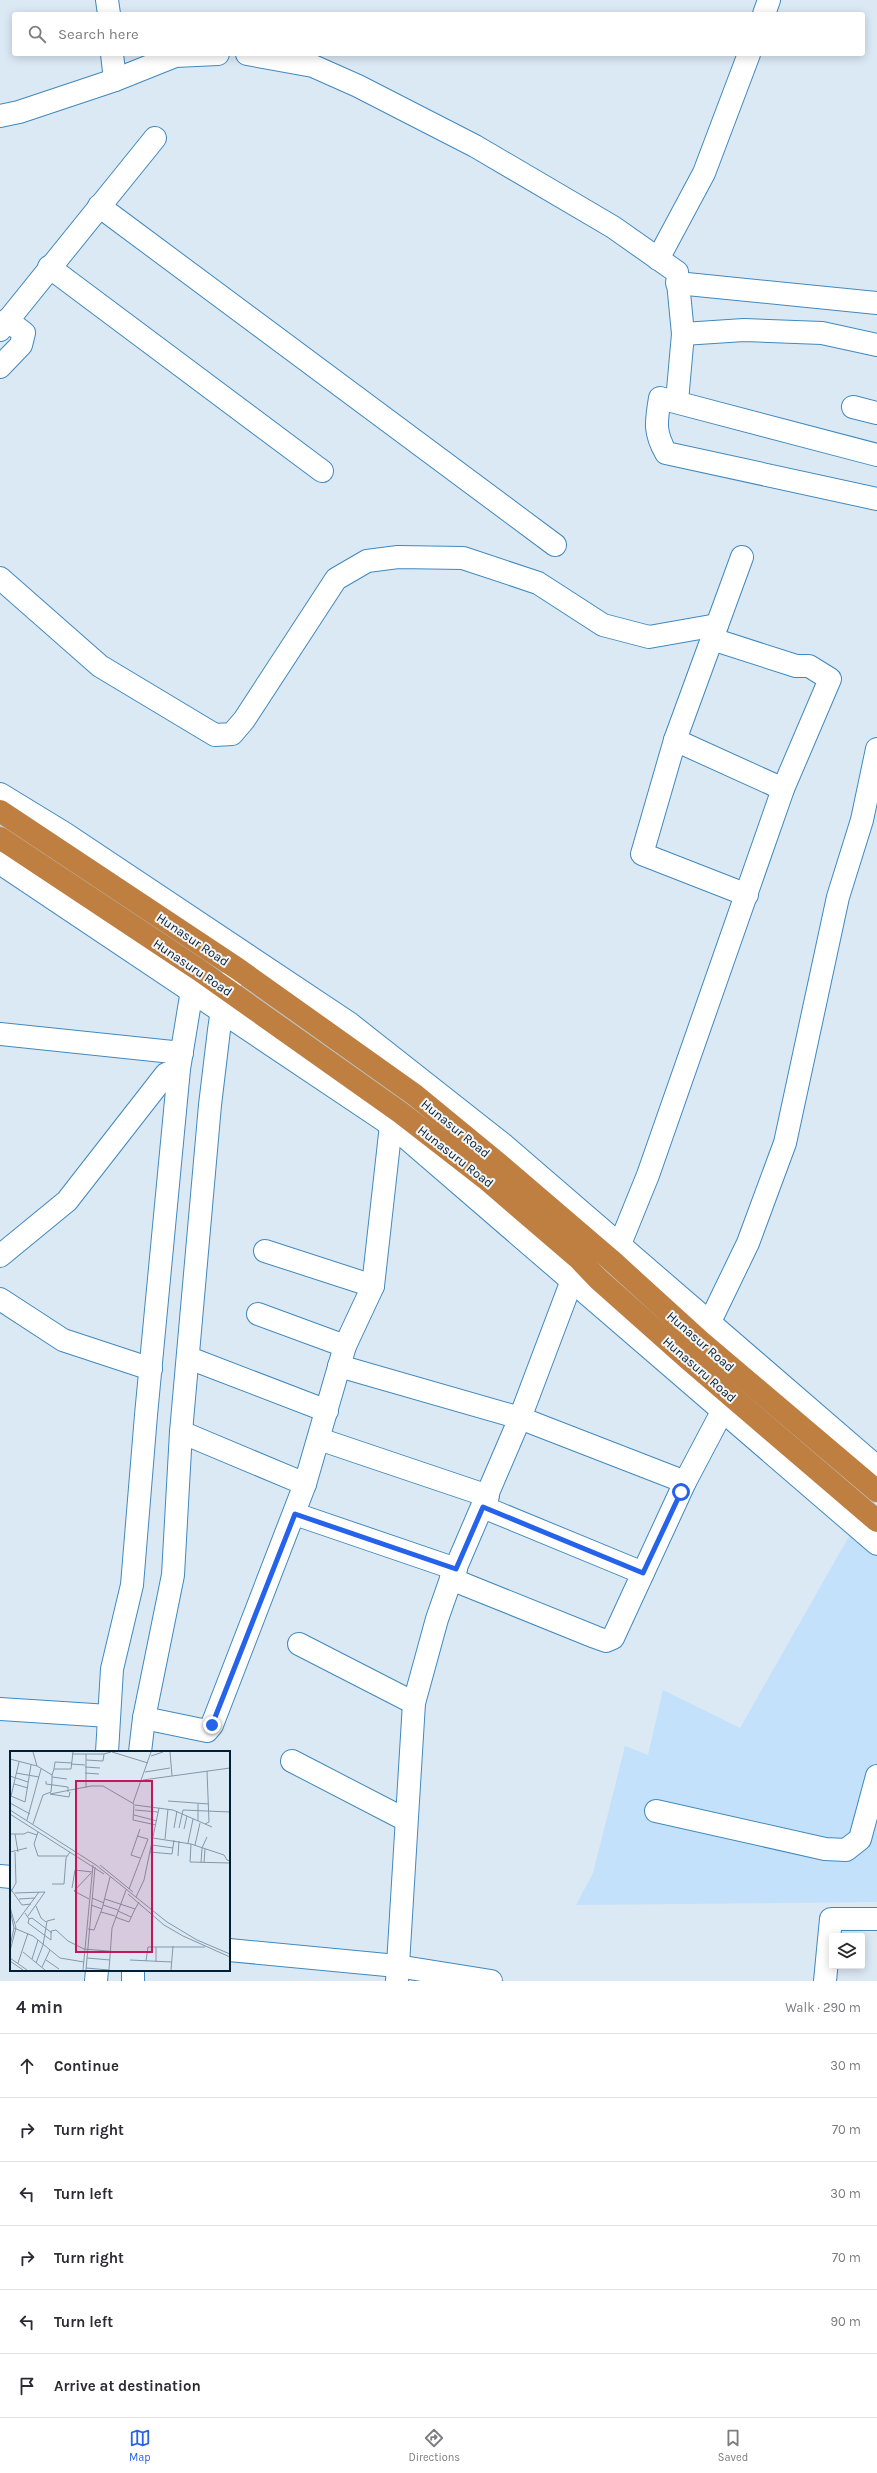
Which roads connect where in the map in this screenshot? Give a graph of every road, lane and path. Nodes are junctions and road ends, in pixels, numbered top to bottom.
1 (107, 0) edge
2 (769, 0) edge
3 (108, 12) edge
4 (765, 12) edge
5 (112, 56) edge
6 (175, 56) edge
7 (258, 56) edge
8 (748, 56) edge
9 (115, 80) junction
10 (0, 116) edge
11 (155, 138) dead end
12 (99, 206) junction
13 (658, 259) junction
14 (49, 267) junction
15 (677, 283) junction
16 (877, 303) edge
17 (4, 325) edge
18 (683, 334) junction
19 (877, 345) edge
20 (0, 367) edge
21 (677, 401) junction
22 (853, 407) dead end
23 (877, 414) edge
24 (877, 455) edge
25 (322, 471) dead end
26 (877, 499) edge
27 (554, 545) dead end
28 (742, 557) dead end
29 (0, 578) edge
30 (714, 632) junction
31 (675, 740) junction
32 (877, 749) edge
33 (783, 789) junction
34 (0, 794) edge
35 (0, 811) edge
36 (869, 821) edge
37 (0, 838) edge
38 (0, 863) edge
39 (747, 895) junction
40 (215, 954) junction
41 (238, 969) junction
42 (199, 970) junction
43 (226, 989) junction
44 (192, 990) junction
45 (222, 1012) junction
46 (0, 1034) edge
47 (181, 1061) junction
48 (396, 1119) junction
49 (265, 1251) dead end
50 (615, 1252) junction
51 (0, 1256) edge
52 (579, 1259) junction
53 (598, 1279) junction
54 (572, 1280) junction
55 (373, 1286) junction
56 (0, 1299) edge
57 (258, 1314) dead end
58 (705, 1333) junction
59 (342, 1356) junction
60 (189, 1358) junction
61 (151, 1370) junction
62 (728, 1404) junction
63 (327, 1411) junction
64 (520, 1418) junction
65 (182, 1432) junction
66 (319, 1439) junction
67 (877, 1467) edge
68 (686, 1482) junction
69 (305, 1484) junction
70 (877, 1491) edge
71 (485, 1502) junction
72 (295, 1514) junction
73 (877, 1520) edge
74 (877, 1544) edge
75 (643, 1573) junction
76 (454, 1574) junction
77 (299, 1644) dead end
78 (414, 1703) junction
79 (0, 1709) edge
80 (109, 1716) junction
81 (144, 1718) junction
82 (106, 1751) edge
83 (140, 1751) edge
84 (292, 1761) dead end
85 (877, 1776) edge
86 (656, 1811) dead end
87 (406, 1820) junction
88 (0, 1876) edge
89 (10, 1877) edge
90 (877, 1919) edge
91 (230, 1950) edge
92 (397, 1973) edge
93 (491, 1981) edge
94 (825, 1981) edge

1 - 3 street
2 - 4 street
5 - 9 street
6 - 9 street
7 - 13 street
8 - 13 street
9 - 10 street
11 - 12 street
12 - 14 street
12 - 27 street
13 - 15 street
14 - 17 street
14 - 25 street
15 - 16 street
15 - 18 street
17 - 20 street
18 - 19 street
18 - 21 street
21 - 24 street
21 - 26 street
22 - 23 street
28 - 30 street
29 - 30 street
30 - 31 street
30 - 33 street
31 - 33 street
31 - 39 street
32 - 36 street
33 - 39 street
34 - 50 street
35 - 40 highway, Hunasur Road
36 - 58 street
37 - 42 highway, Hunasuru Road
38 - 44 street
39 - 50 street
40 - 41 highway, Hunasur Road
40 - 42 street
41 - 43 street
41 - 50 highway, Hunasur Road
42 - 43 highway, Hunasuru Road
42 - 44 street
43 - 45 street
43 - 48 highway, Hunasuru Road
44 - 45 street
44 - 47 street
45 - 48 street
45 - 60 street
46 - 47 street
47 - 51 street
47 - 61 street
48 - 52 highway, Hunasuru Road
48 - 54 street
48 - 55 street
49 - 55 street
50 - 53 street
50 - 58 highway, Hunasur Road
52 - 53 highway, Hunasuru Road
52 - 54 street
53 - 62 highway, Hunasuru Road
54 - 62 street
54 - 64 street
55 - 59 street
56 - 61 street
57 - 59 street
58 - 67 street
58 - 70 highway, Hunasur Road
59 - 63 street
59 - 64 street
60 - 63 street
60 - 65 street
61 - 80 street
62 - 68 street
62 - 73 highway, Hunasuru Road
62 - 74 street
63 - 66 street
64 - 68 street
64 - 71 street
65 - 69 street
65 - 81 street
66 - 69 street
66 - 71 street
68 - 75 street
69 - 72 street
71 - 75 street
71 - 76 street
72 - 76 street
72 - 81 street
75 - 76 street
76 - 78 street
77 - 78 street
78 - 87 street
79 - 80 street
80 - 82 street
81 - 83 street
84 - 87 street
85 - 86 street
87 - 92 street
88 - 89 street
90 - 94 street
91 - 92 street
92 - 93 street

